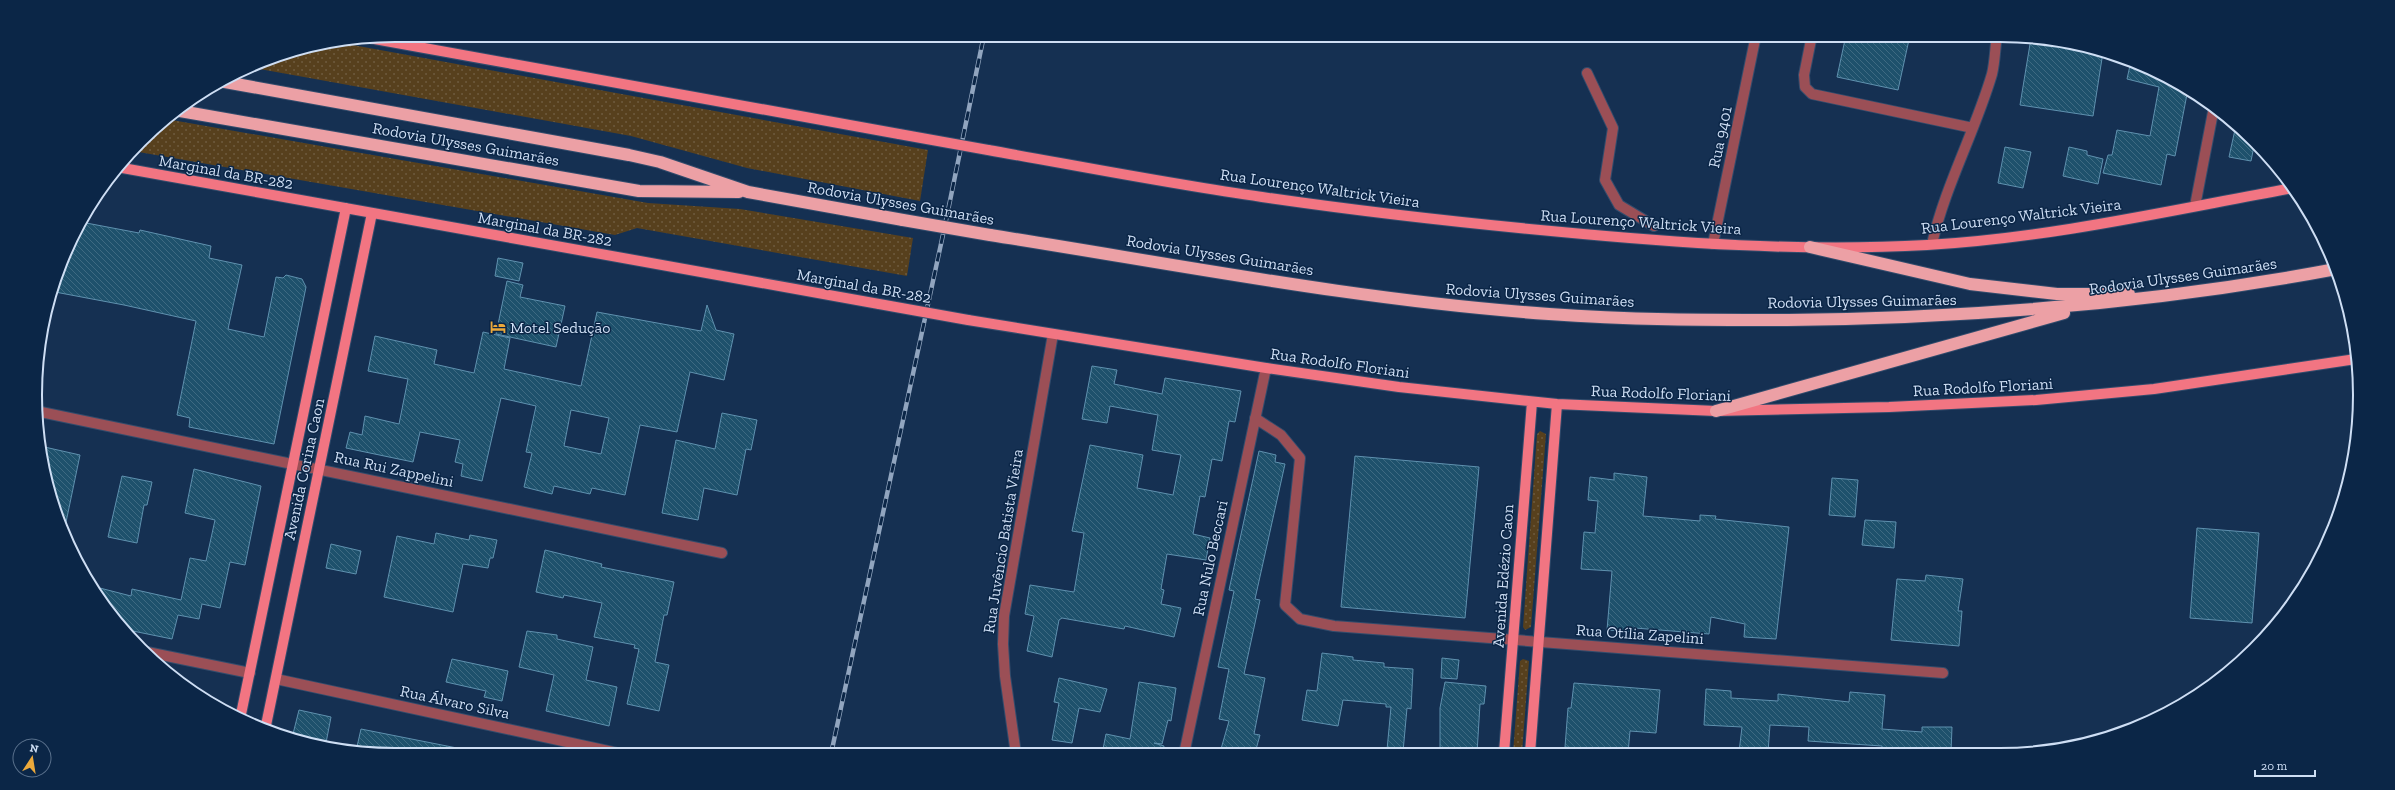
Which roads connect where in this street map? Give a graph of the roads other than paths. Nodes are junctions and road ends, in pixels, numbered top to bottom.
1 (392, 42) edge
2 (1755, 42) edge
3 (1811, 42) edge
4 (1996, 42) edge
5 (1587, 73) dead end
6 (230, 83) edge
7 (184, 112) edge
8 (2213, 113) edge
9 (1973, 128) junction
10 (125, 168) edge
11 (2287, 189) edge
12 (748, 192) junction
13 (2195, 206) junction
14 (346, 208) junction
15 (372, 213) junction
16 (1654, 226) dead end
17 (1713, 244) junction
18 (1932, 244) junction
19 (1810, 247) junction
20 (2330, 270) edge
21 (2191, 294) junction
22 (2090, 305) junction
23 (968, 320) joint
24 (1053, 334) junction
25 (2351, 360) edge
26 (1266, 368) junction
27 (1532, 402) junction
28 (1557, 404) junction
29 (1716, 410) junction
30 (43, 412) edge
31 (1255, 418) junction
32 (293, 464) junction
33 (319, 469) junction
34 (722, 553) dead end
35 (1513, 639) junction
36 (1539, 641) junction
37 (153, 652) edge
38 (250, 673) junction
39 (1943, 673) dead end
40 (276, 679) junction
41 (241, 713) edge
42 (266, 723) edge
43 (595, 748) edge
44 (1015, 748) edge
45 (1185, 748) edge
46 (1504, 748) edge
47 (1530, 748) edge

1 - 17 main road, Rua Lourenço Waltrick Vieira, bridge
2 - 17 street, Rua 9401
3 - 9 street
4 - 9 street
5 - 16 street
6 - 12 highway, Rodovia Ulysses Guimarães
7 - 12 highway, Rodovia Ulysses Guimarães
8 - 13 street
9 - 18 street
10 - 14 main road, Marginal da BR-282
11 - 13 main road, Rua Lourenço Waltrick Vieira
12 - 22 highway, Rodovia Ulysses Guimarães, bridge
13 - 18 main road, Rua Lourenço Waltrick Vieira
14 - 15 main road, Marginal da BR-282
14 - 32 main road, Avenida Corina Caon
15 - 23 main road, Marginal da BR-282, bridge
15 - 33 main road, Avenida Corina Caon
17 - 19 main road, Rua Lourenço Waltrick Vieira
18 - 19 main road, Rua Lourenço Waltrick Vieira
19 - 21 highway
20 - 21 highway, Rodovia Ulysses Guimarães
21 - 22 highway, Rodovia Ulysses Guimarães
22 - 29 highway
23 - 24 main road, Rua Rodolfo Floriani
24 - 26 main road, Rua Rodolfo Floriani
24 - 44 street, Rua Juvêncio Batista Vieira
25 - 29 main road, Rua Rodolfo Floriani
26 - 27 main road, Rua Rodolfo Floriani
26 - 31 street, Rua Nulo Beccari
27 - 28 main road, Rua Rodolfo Floriani
27 - 35 main road, Avenida Edézio Caon
28 - 29 main road, Rua Rodolfo Floriani
28 - 36 main road
30 - 32 street, Rua Rui Zappelini
31 - 35 street, Rua Otília Zapelini
31 - 45 street, Rua Nulo Beccari
32 - 33 street, Rua Rui Zappelini
32 - 38 main road, Avenida Corina Caon
33 - 34 street, Rua Rui Zappelini
33 - 40 main road, Avenida Corina Caon
35 - 36 street, Rua Otília Zapelini
35 - 46 main road, Avenida Edézio Caon
36 - 39 street, Rua Otília Zapelini
36 - 47 main road
37 - 38 street
38 - 41 main road, Avenida Corina Caon
40 - 42 main road, Avenida Corina Caon
40 - 43 street, Rua Álvaro Silva

